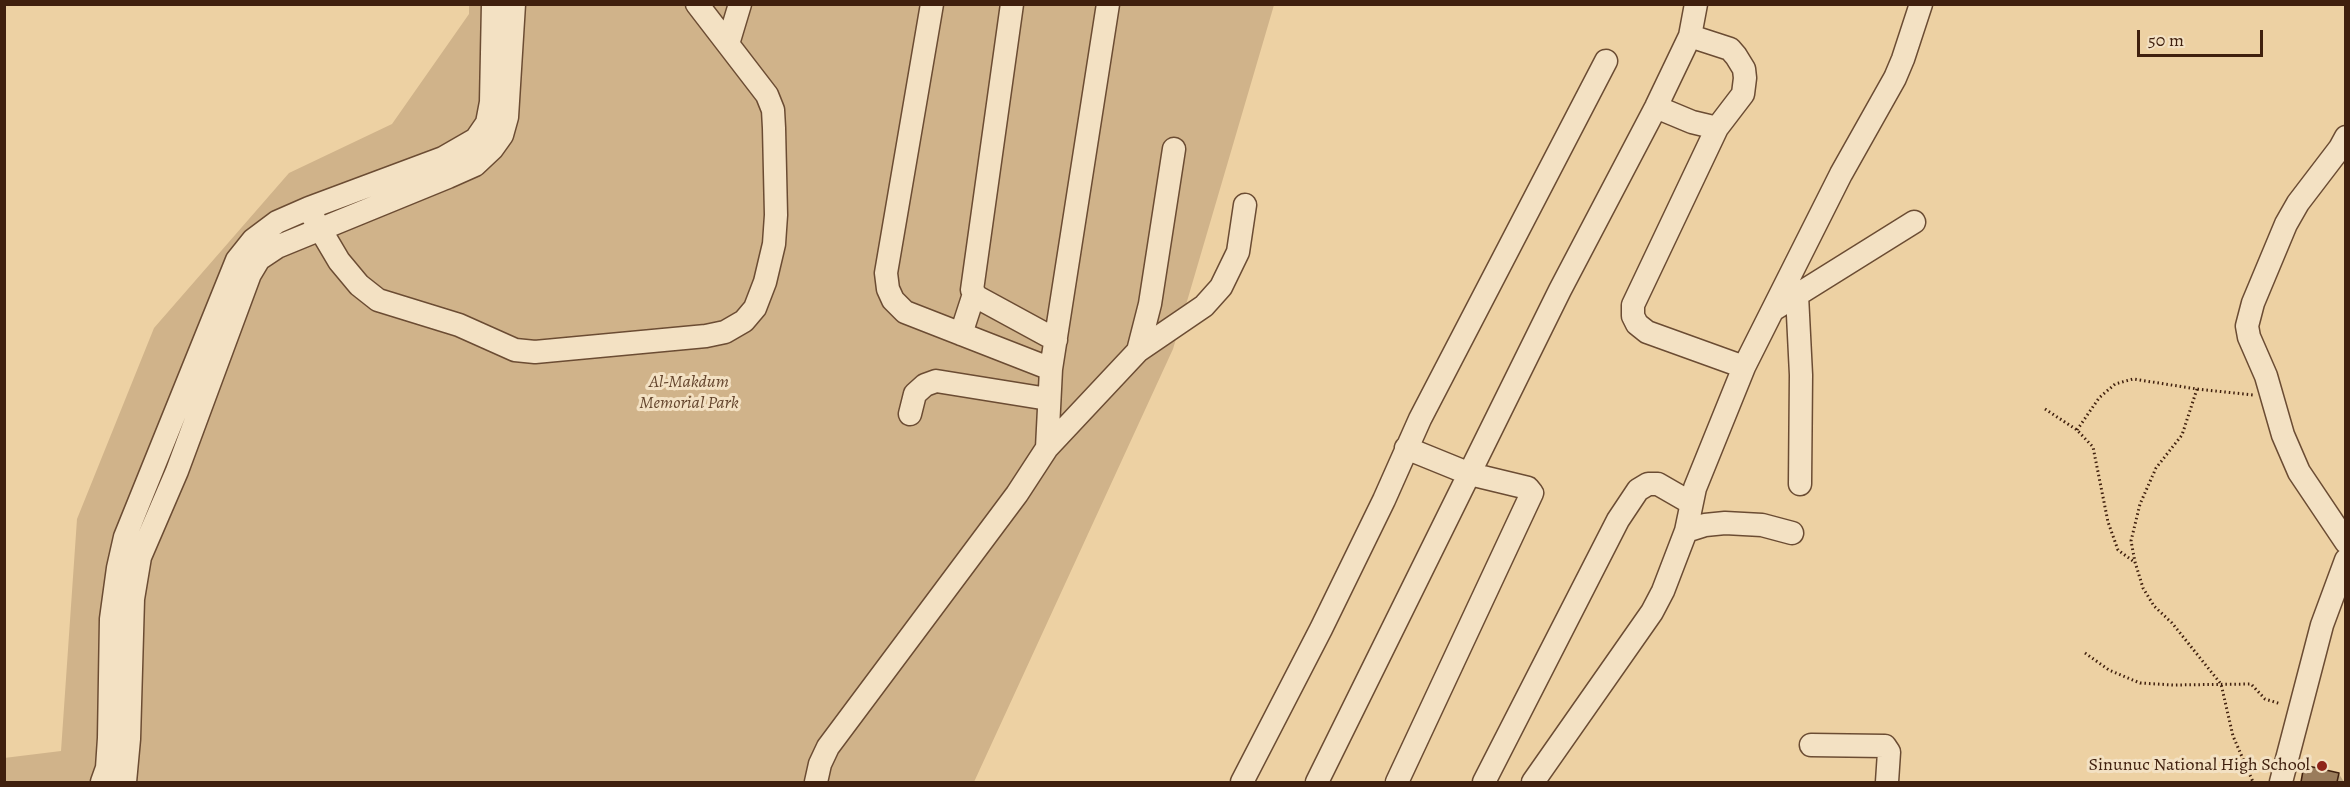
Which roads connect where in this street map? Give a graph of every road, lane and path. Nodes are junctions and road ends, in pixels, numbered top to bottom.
1 (493, 4) edge
2 (514, 4) edge
3 (697, 4) edge
4 (740, 4) edge
5 (932, 4) edge
6 (1012, 4) edge
7 (1108, 4) edge
8 (1696, 4) edge
9 (1921, 4) edge
10 (1690, 36) junction
11 (728, 44) junction
12 (1606, 61) dead end
13 (1656, 107) junction
14 (1718, 128) junction
15 (2346, 137) edge
16 (1174, 149) dead end
17 (1245, 205) dead end
18 (309, 208) junction
19 (1914, 222) dead end
20 (319, 229) junction
21 (974, 294) junction
22 (1797, 296) junction
23 (1772, 311) junction
24 (961, 334) junction
25 (1056, 340) junction
26 (1138, 351) junction
27 (1744, 367) junction
28 (1051, 369) junction
29 (2197, 389) junction
30 (2273, 397) junction
31 (1048, 399) junction
32 (2045, 409) dead end
33 (910, 414) dead end
34 (2077, 430) junction
35 (1047, 448) junction
36 (1406, 448) junction
37 (154, 462) junction
38 (177, 471) junction
39 (1470, 474) junction
40 (1800, 484) dead end
41 (1691, 504) junction
42 (1686, 531) junction
43 (1792, 533) dead end
44 (2346, 542) edge
45 (2346, 560) edge
46 (2135, 562) junction
47 (2085, 653) dead end
48 (2221, 684) junction
49 (2299, 712) junction
50 (119, 738) junction
51 (1811, 746) dead end
52 (102, 783) edge
53 (125, 783) edge
54 (816, 783) edge
55 (1242, 783) edge
56 (1317, 783) edge
57 (1397, 783) edge
58 (1484, 783) edge
59 (1533, 783) edge
60 (1887, 783) edge
61 (2253, 783) edge
62 (2281, 783) edge

1 - 18 street
2 - 20 street
3 - 11 street
4 - 11 street
5 - 24 street
6 - 21 street
7 - 25 street
8 - 10 street
9 - 23 street
10 - 13 street
10 - 14 street
11 - 20 street
12 - 36 street
13 - 14 street
13 - 39 street
14 - 27 street
15 - 30 street
16 - 26 street
17 - 26 street
18 - 20 street
18 - 37 street
19 - 22 street
20 - 38 street
21 - 24 street
21 - 25 street
22 - 23 street
22 - 40 street
23 - 27 street
24 - 28 street
25 - 28 street
26 - 35 street
27 - 41 street
28 - 31 street
29 - 30 path
29 - 34 path
29 - 46 path
30 - 44 street
31 - 33 street
31 - 35 street
32 - 34 path
34 - 46 path
35 - 54 street
36 - 39 street
36 - 55 street
37 - 38 street
37 - 50 street
38 - 50 street
39 - 56 street
39 - 57 street
41 - 42 street
41 - 58 street
42 - 43 street
42 - 59 street
45 - 49 street
46 - 48 path
47 - 48 path
48 - 49 path
48 - 61 path
49 - 62 street
50 - 52 street
50 - 53 street
51 - 60 street

